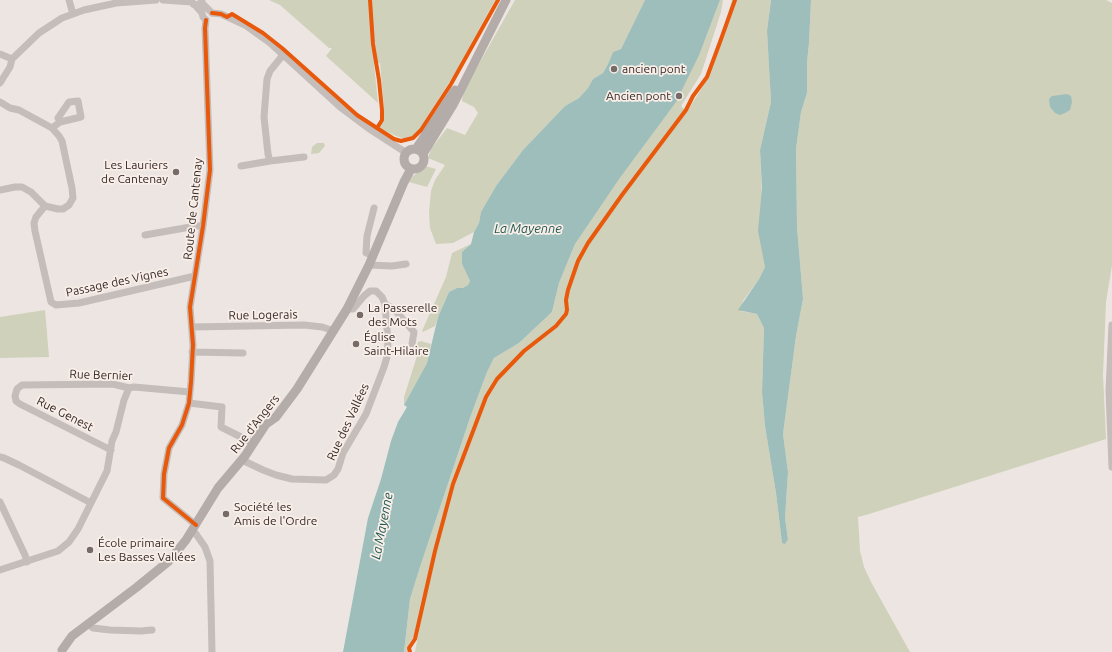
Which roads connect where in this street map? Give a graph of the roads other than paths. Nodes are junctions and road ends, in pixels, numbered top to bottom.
1 (69, 0) edge
2 (156, 0) edge
3 (163, 0) edge
4 (506, 0) edge
5 (196, 2) edge
6 (73, 14) junction
7 (207, 14) junction
8 (0, 54) edge
9 (283, 55) junction
10 (12, 59) junction
11 (0, 82) edge
12 (0, 102) edge
13 (60, 122) dead end
14 (52, 128) junction
15 (419, 151) junction
16 (405, 152) junction
17 (304, 157) dead end
18 (270, 161) junction
19 (241, 166) dead end
20 (411, 169) junction
21 (0, 190) edge
22 (45, 206) junction
23 (374, 208) dead end
24 (203, 226) junction
25 (144, 235) dead end
26 (372, 255) junction
27 (406, 264) dead end
28 (369, 265) junction
29 (195, 276) junction
30 (385, 304) junction
31 (347, 309) junction
32 (1112, 325) edge
33 (192, 327) junction
34 (334, 331) junction
35 (412, 344) dead end
36 (192, 352) junction
37 (243, 353) dead end
38 (129, 388) junction
39 (190, 392) junction
40 (16, 393) joint
41 (188, 403) junction
42 (253, 444) junction
43 (111, 450) junction
44 (0, 457) edge
45 (242, 460) junction
46 (1112, 467) edge
47 (0, 502) edge
48 (90, 503) junction
49 (194, 527) junction
50 (27, 562) junction
51 (0, 570) edge
52 (88, 624) junction
53 (152, 630) dead end
54 (60, 651) edge
55 (212, 652) edge

1 - 6 street
2 - 6 street
3 - 5 street
4 - 15 main road
5 - 7 street
6 - 10 street
7 - 9 street
7 - 24 street, Route de Cantenay
8 - 10 street
9 - 16 street
9 - 18 street
10 - 11 street
12 - 14 street
13 - 14 street
14 - 22 street
15 - 16 main road
15 - 20 main road
16 - 20 main road
17 - 18 street
18 - 19 street
20 - 26 main road, Rue d'Angers
21 - 22 street
22 - 29 street, Passage des Vignes
23 - 26 street
24 - 25 street
24 - 29 street, Route de Cantenay
26 - 28 main road, Rue d'Angers
27 - 28 street
28 - 31 main road, Rue d'Angers
29 - 33 street, Route de Cantenay
30 - 31 street
30 - 35 street
30 - 45 street, Rue des Vallées
31 - 34 main road, Rue d'Angers
32 - 46 street
33 - 34 street, Rue Logerais
33 - 36 street, Route de Cantenay
34 - 42 main road, Rue d'Angers
36 - 37 street
36 - 39 street, Route de Cantenay
38 - 39 street, Rue Bernier
38 - 40 street, Rue Bernier
38 - 43 street
39 - 41 street, Route de Cantenay
40 - 43 street, Rue Genest
41 - 42 street
41 - 49 street, Route de Cantenay
42 - 45 main road, Rue d'Angers
43 - 48 street
44 - 48 street
45 - 49 main road, Rue d'Angers
47 - 50 street
48 - 50 street
49 - 52 main road, Rue d'Angers
49 - 55 street
50 - 51 street
52 - 53 street
52 - 54 main road, Rue d'Angers

